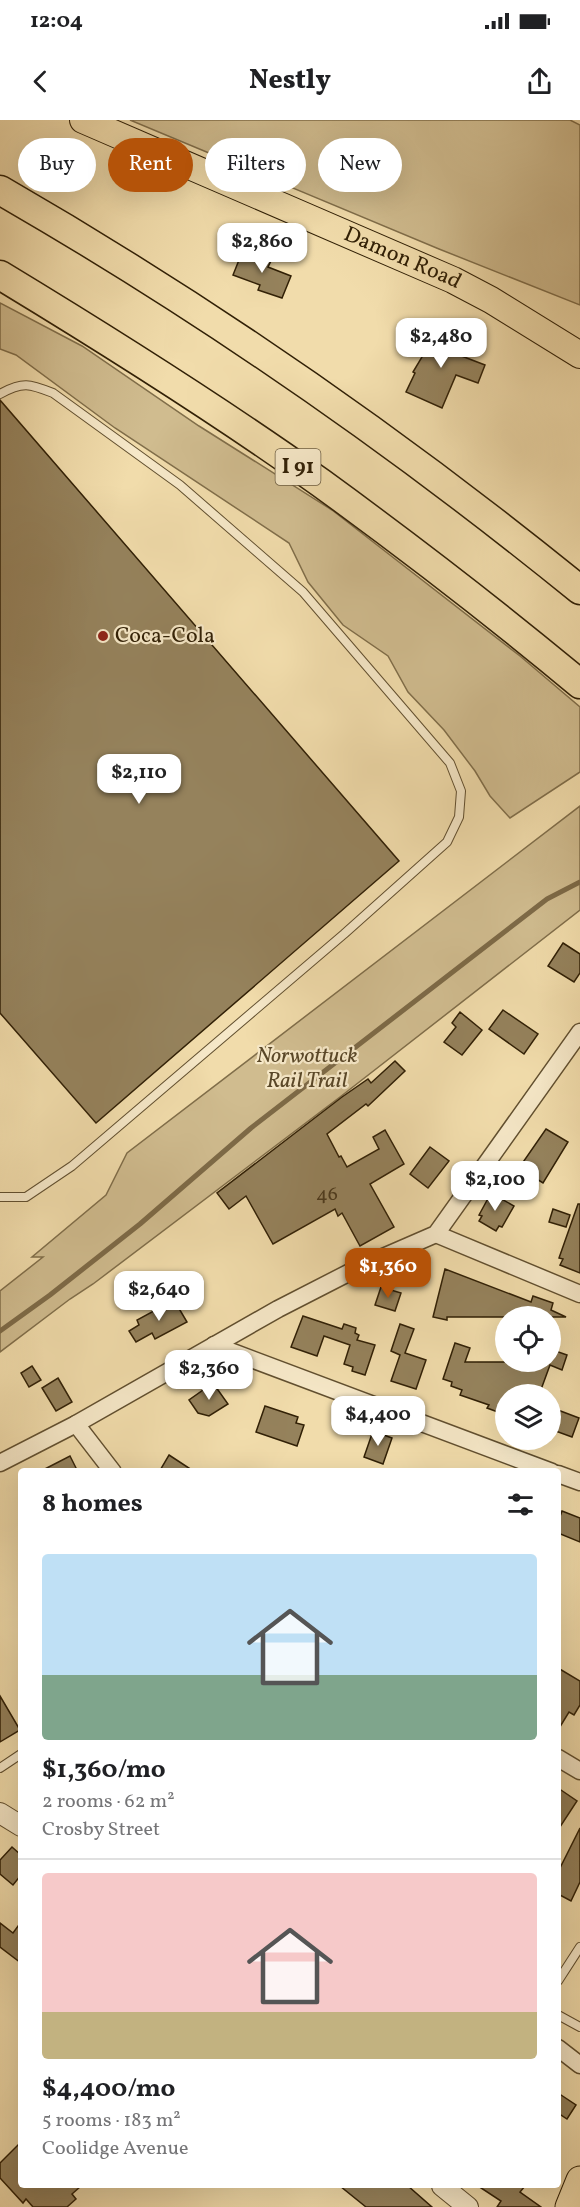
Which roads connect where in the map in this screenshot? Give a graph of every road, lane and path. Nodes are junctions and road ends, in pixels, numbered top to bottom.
1 (83, 120) edge
2 (0, 190) edge
3 (0, 275) edge
4 (577, 348) edge
5 (0, 394) edge
6 (580, 590) edge
7 (580, 684) edge
8 (580, 1032) edge
9 (0, 1197) edge
10 (436, 1234) junction
11 (580, 1294) edge
12 (214, 1345) junction
13 (76, 1424) junction
14 (0, 1463) edge
15 (110, 1468) edge
16 (541, 1468) edge
17 (561, 1475) edge
18 (580, 1482) edge
19 (18, 1756) edge
20 (561, 1760) edge
21 (0, 1768) edge
22 (580, 1771) edge
23 (0, 1813) edge
24 (18, 1824) edge
25 (580, 1947) edge
26 (561, 1976) edge
27 (561, 2017) edge
28 (580, 2027) edge
29 (561, 2050) edge
30 (580, 2065) edge
31 (580, 2180) edge
32 (444, 2188) edge
33 (468, 2207) edge
34 (569, 2207) edge

1 - 4 main road, Damon Road
2 - 6 highway
3 - 7 highway, I 91
5 - 9 lane
8 - 10 street
10 - 11 street
10 - 12 street
12 - 13 street
12 - 16 street
13 - 14 street
13 - 15 street
17 - 18 street
19 - 21 lane
20 - 22 street
23 - 24 street
25 - 26 lane
27 - 28 lane
29 - 30 street
31 - 34 highway
32 - 33 street

